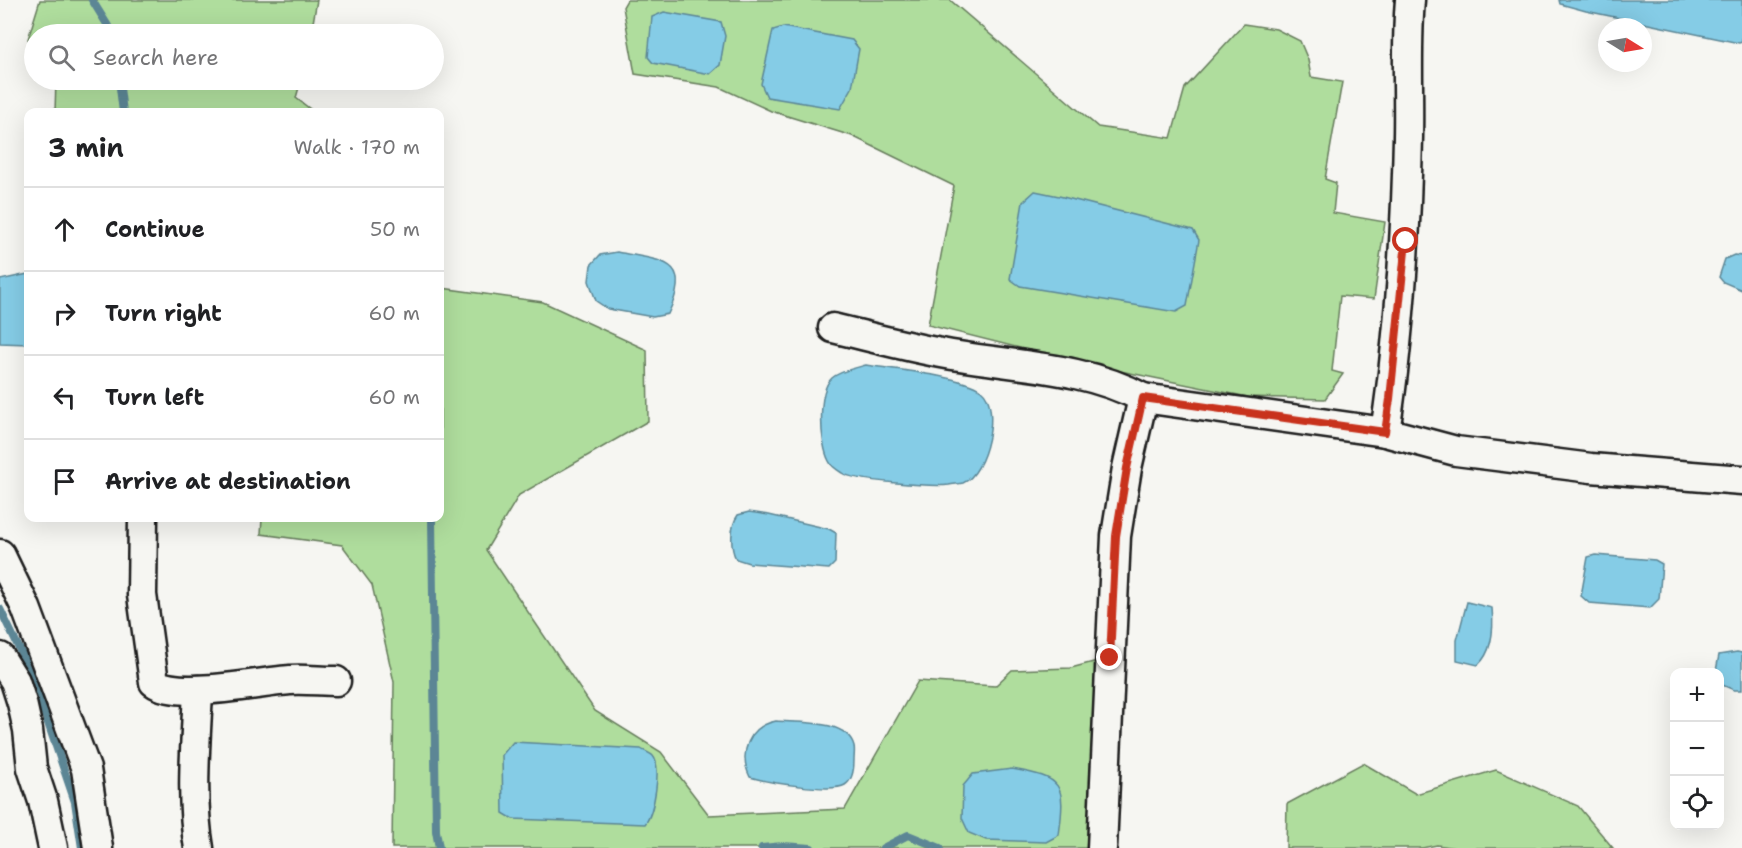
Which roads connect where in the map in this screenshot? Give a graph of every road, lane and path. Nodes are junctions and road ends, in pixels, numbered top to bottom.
1 (1410, 0) edge
2 (833, 328) dead end
3 (1143, 398) junction
4 (1385, 432) junction
5 (1742, 480) edge
6 (144, 522) edge
7 (0, 554) edge
8 (0, 657) edge
9 (336, 681) dead end
10 (198, 690) junction
11 (53, 848) edge
12 (98, 848) edge
13 (199, 848) edge
14 (1102, 848) edge

1 - 4 street
2 - 3 street
3 - 4 street
3 - 14 street
4 - 5 street
6 - 10 street
7 - 12 street
8 - 11 street
9 - 10 street
10 - 13 street

